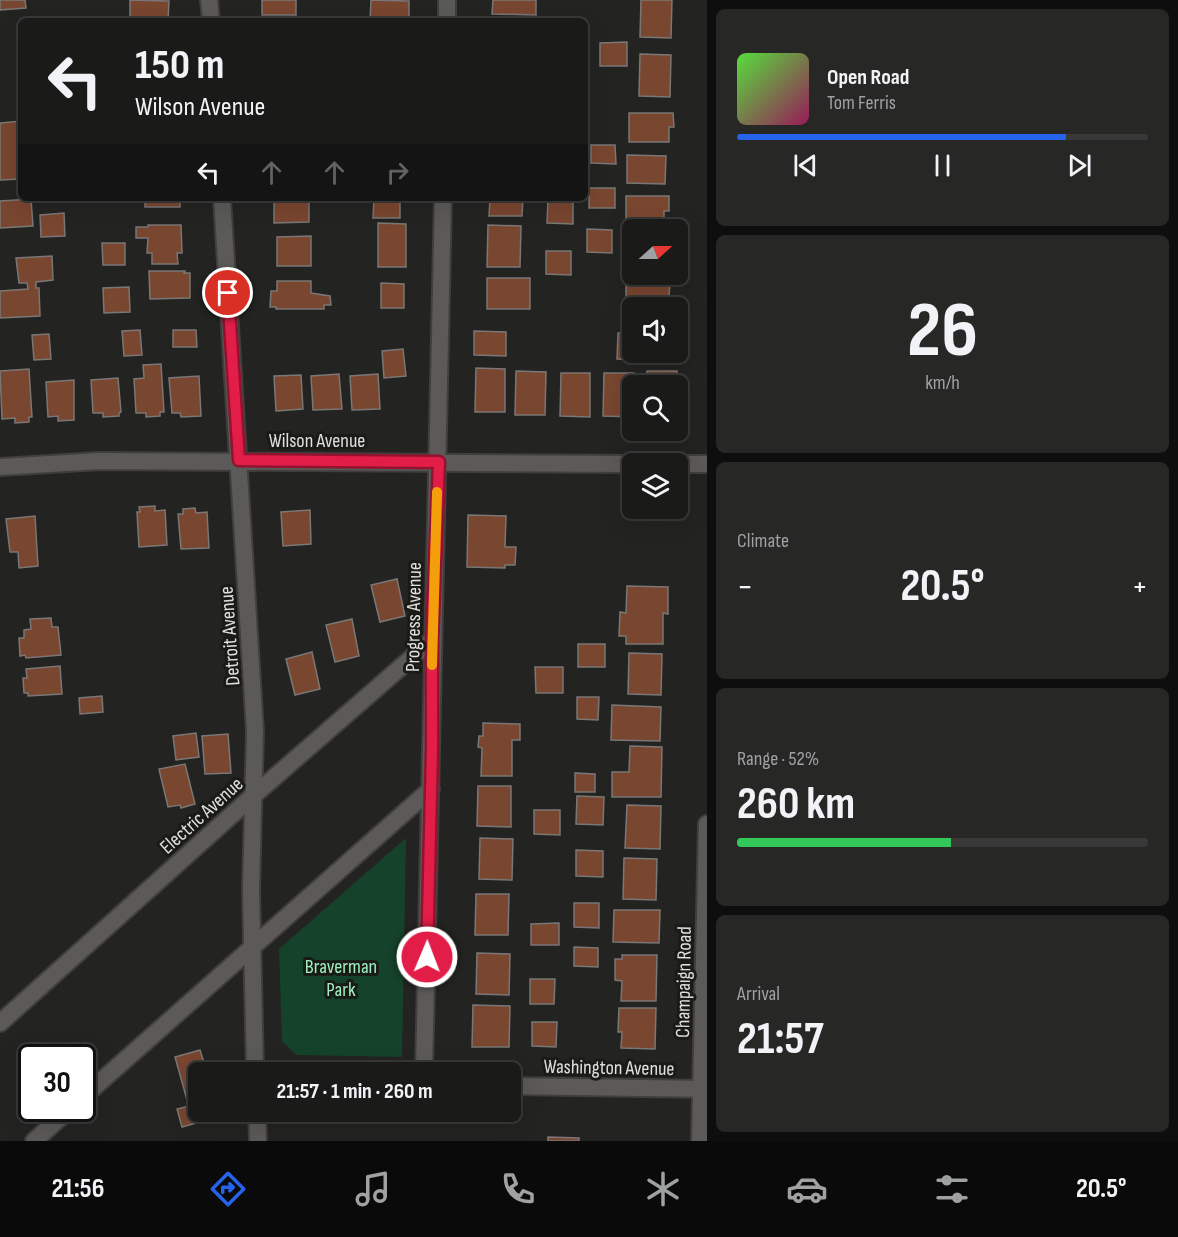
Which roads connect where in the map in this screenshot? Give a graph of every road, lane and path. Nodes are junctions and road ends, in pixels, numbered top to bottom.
1 (209, 0) edge
2 (447, 0) edge
3 (211, 18) edge
4 (447, 18) edge
5 (222, 201) edge
6 (443, 201) edge
7 (239, 460) junction
8 (439, 462) junction
9 (622, 464) edge
10 (688, 464) edge
11 (707, 464) edge
12 (0, 467) edge
13 (432, 640) junction
14 (431, 789) junction
15 (254, 795) junction
16 (707, 824) edge
17 (252, 949) junction
18 (0, 1023) edge
19 (255, 1062) edge
20 (424, 1062) edge
21 (96, 1085) edge
22 (521, 1086) edge
23 (704, 1089) edge
24 (55, 1122) edge
25 (257, 1122) edge
26 (34, 1141) edge
27 (258, 1141) edge
28 (700, 1141) edge

1 - 3 street
2 - 4 street
5 - 7 street, Detroit Avenue
6 - 8 street, Progress Avenue
7 - 8 street, Wilson Avenue
7 - 12 street, Wilson Avenue
7 - 15 street, Detroit Avenue
8 - 9 street, Wilson Avenue
8 - 13 street, Progress Avenue
10 - 11 street
13 - 14 street, Progress Avenue
13 - 15 street, Electric Avenue
14 - 17 street
14 - 20 street, Progress Avenue
15 - 17 street, Detroit Avenue
15 - 18 street, Electric Avenue
16 - 23 street, Champaign Road
17 - 19 street, Detroit Avenue
17 - 21 street
22 - 23 street, Washington Avenue
23 - 28 street, Champaign Road
24 - 26 street
25 - 27 street

